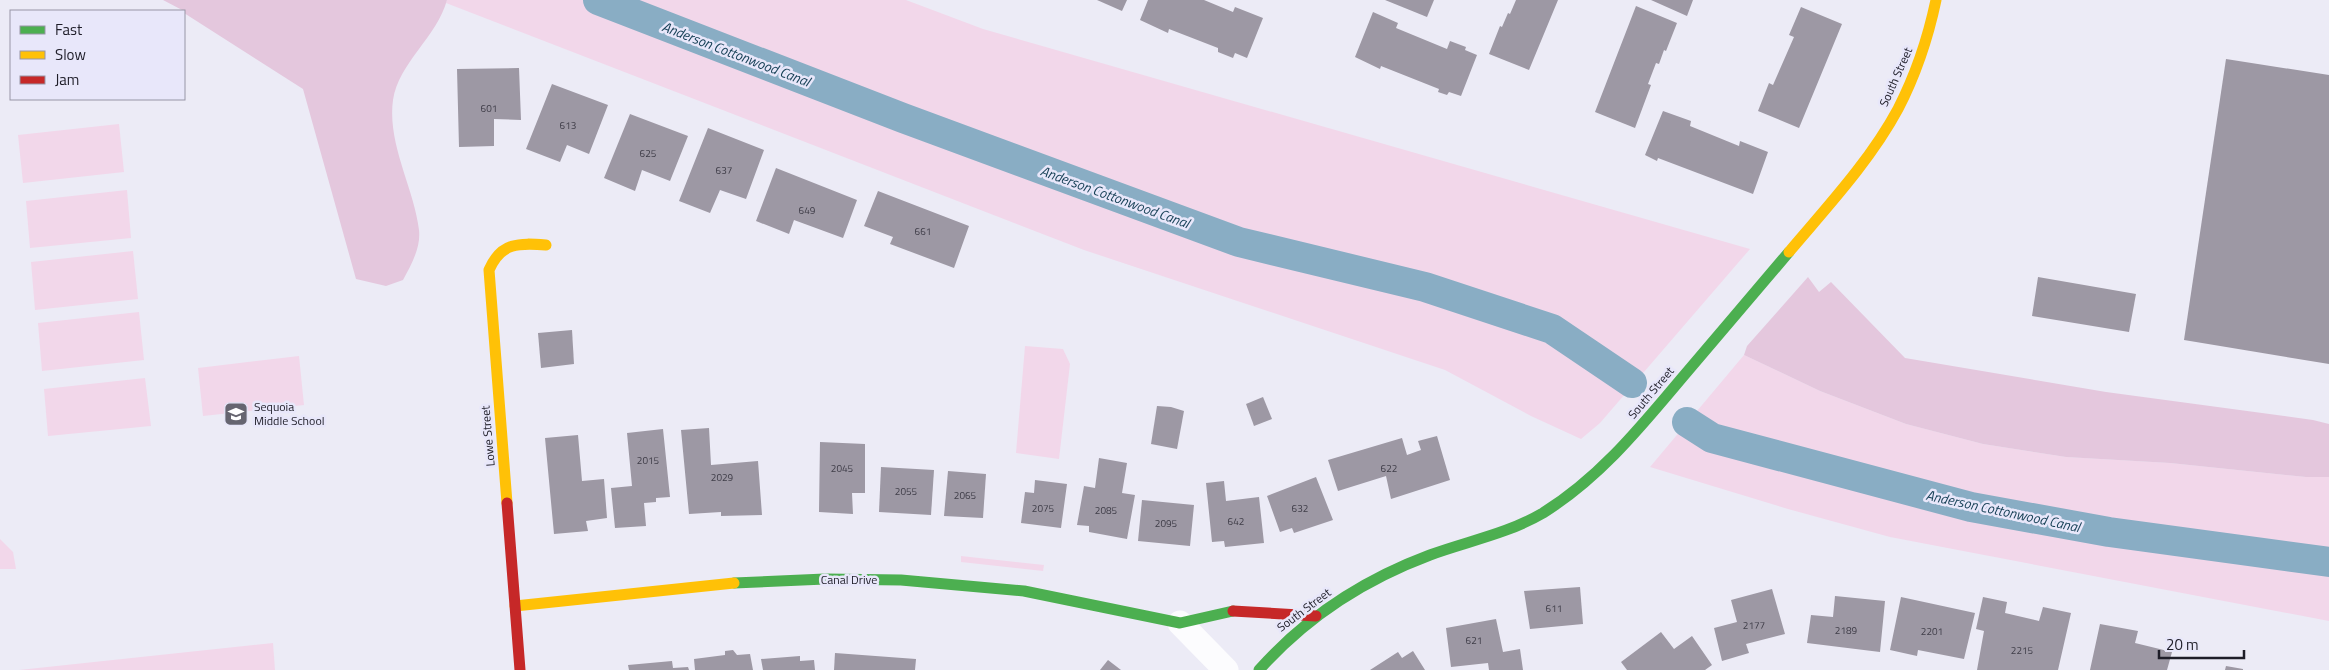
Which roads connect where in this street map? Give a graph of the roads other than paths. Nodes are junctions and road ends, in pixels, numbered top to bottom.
1 (1936, 0) edge
2 (546, 245) dead end
3 (515, 606) junction
4 (1316, 616) junction
5 (1180, 623) junction
6 (520, 670) edge
7 (1226, 670) edge
8 (1259, 670) edge

1 - 4 street, South Street
2 - 3 street, Lowe Street
3 - 5 street, Canal Drive
3 - 6 street, Lowe Street
4 - 5 street, Canal Drive
4 - 8 street, South Street
5 - 7 street

